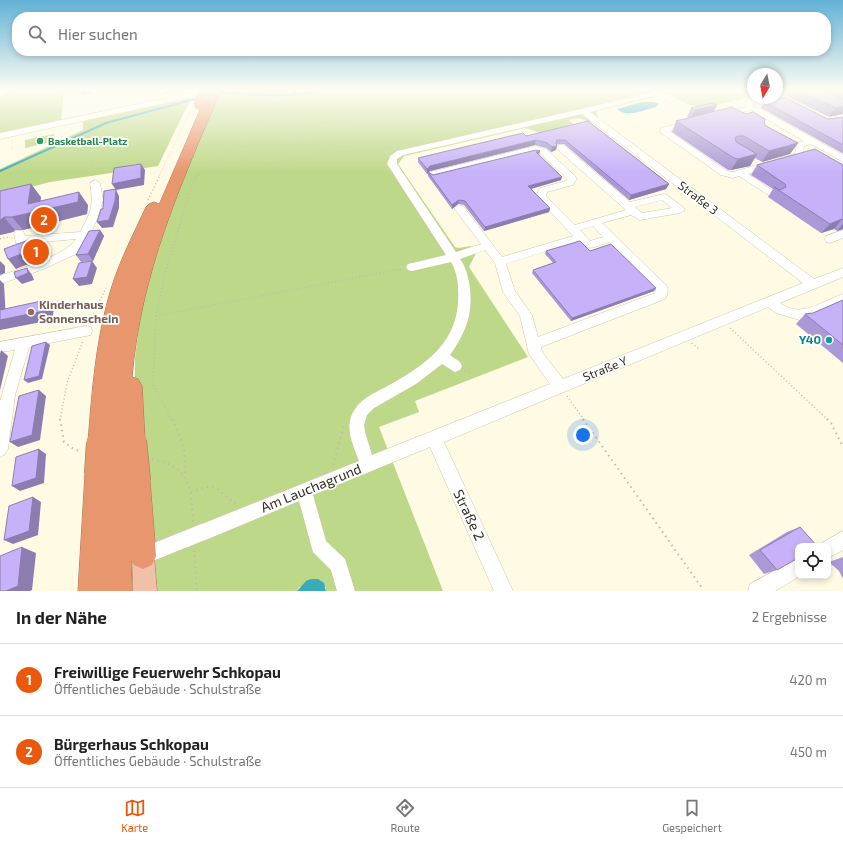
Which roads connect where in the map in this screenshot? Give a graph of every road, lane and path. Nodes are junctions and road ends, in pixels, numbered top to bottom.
1 (20, 118) edge
2 (93, 118) edge
3 (196, 118) edge
4 (199, 118) edge
5 (262, 118) edge
6 (310, 118) edge
7 (351, 118) edge
8 (515, 118) edge
9 (555, 118) edge
10 (593, 118) edge
11 (768, 118) edge
12 (835, 118) edge
13 (33, 119) joint
14 (20, 122) junction
15 (698, 122) edge
16 (830, 122) edge
17 (33, 124) dead end
18 (315, 124) junction
19 (523, 125) junction
20 (0, 126) edge
21 (83, 130) dead end
22 (306, 134) junction
23 (0, 136) edge
24 (413, 141) dead end
25 (812, 142) junction
26 (560, 147) dead end
27 (419, 149) junction
28 (380, 150) dead end
29 (229, 152) junction
30 (333, 153) junction
31 (843, 158) edge
32 (751, 161) edge
33 (761, 167) junction
34 (433, 173) edge
35 (741, 173) junction
36 (542, 181) edge
37 (95, 183) joint
38 (549, 188) junction
39 (773, 195) edge
40 (459, 208) dead end
41 (601, 218) junction
42 (577, 233) junction
43 (19, 234) dead end
44 (85, 234) junction
45 (610, 238) junction
46 (487, 246) junction
47 (454, 257) junction
48 (500, 262) junction
49 (412, 267) joint
50 (842, 274) edge
51 (0, 280) edge
52 (813, 285) junction
53 (843, 299) edge
54 (770, 302) junction
55 (156, 316) junction
56 (723, 321) junction
57 (86, 331) dead end
58 (24, 343) junction
59 (534, 344) junction
60 (0, 347) edge
61 (441, 356) junction
62 (458, 369) joint
63 (470, 373) dead end
64 (67, 383) dead end
65 (560, 387) junction
66 (434, 438) junction
67 (117, 442) junction
68 (843, 447) edge
69 (0, 449) edge
70 (75, 450) dead end
71 (156, 460) dead end
72 (368, 465) junction
73 (185, 474) junction
74 (118, 478) junction
75 (304, 491) junction
76 (191, 492) junction
77 (240, 506) dead end
78 (194, 535) junction
79 (843, 540) edge
80 (831, 547) edge
81 (143, 556) junction
82 (795, 569) edge
83 (92, 582) edge
84 (702, 588) dead end
85 (769, 588) edge
86 (118, 591) edge
87 (145, 591) edge
88 (197, 591) edge
89 (346, 591) edge
90 (504, 591) edge

1 - 14 path
2 - 23 street
3 - 67 highway
4 - 67 highway
5 - 29 path
6 - 18 path
7 - 18 path
8 - 19 path
9 - 19 street
10 - 52 street, Straße 3
11 - 25 street
12 - 16 street
13 - 14 path
13 - 17 path
14 - 20 path
15 - 35 street
18 - 22 path
19 - 27 street
21 - 37 path
22 - 29 path
22 - 30 path
24 - 27 street
25 - 31 street
25 - 33 street
26 - 41 street
27 - 47 street, Am Lauchagrund
28 - 30 path
29 - 30 path
29 - 55 path
32 - 33 street
33 - 35 street
34 - 38 street
35 - 39 street
36 - 38 street
37 - 44 street
38 - 42 street
40 - 46 street
41 - 42 street
41 - 45 street
42 - 45 street
42 - 48 street
43 - 44 street
44 - 51 street
45 - 59 street
46 - 47 street
46 - 48 street
47 - 49 street
47 - 61 street, Am Lauchagrund
48 - 59 street
49 - 55 path
50 - 52 street, Straße Y
52 - 54 street, Straße Y
53 - 54 street
54 - 56 street, Straße Y
55 - 73 path
56 - 65 street, Straße Y
56 - 68 path
57 - 58 street
58 - 60 street
58 - 69 street
59 - 65 street
61 - 62 street
61 - 72 street, Am Lauchagrund
62 - 63 path
64 - 70 path
65 - 66 street, Straße Y
65 - 84 path
66 - 72 street, Straße Y
66 - 90 street, Straße 2
67 - 74 highway, bridge
67 - 74 highway, bridge
71 - 73 path
72 - 75 street, Am Lauchagrund
73 - 76 path
74 - 81 highway
74 - 83 highway
74 - 86 highway
75 - 78 street, Am Lauchagrund
75 - 89 street
76 - 77 path
76 - 78 path
78 - 81 street, Am Lauchagrund
78 - 88 path
79 - 80 street
81 - 87 main road
82 - 85 street

